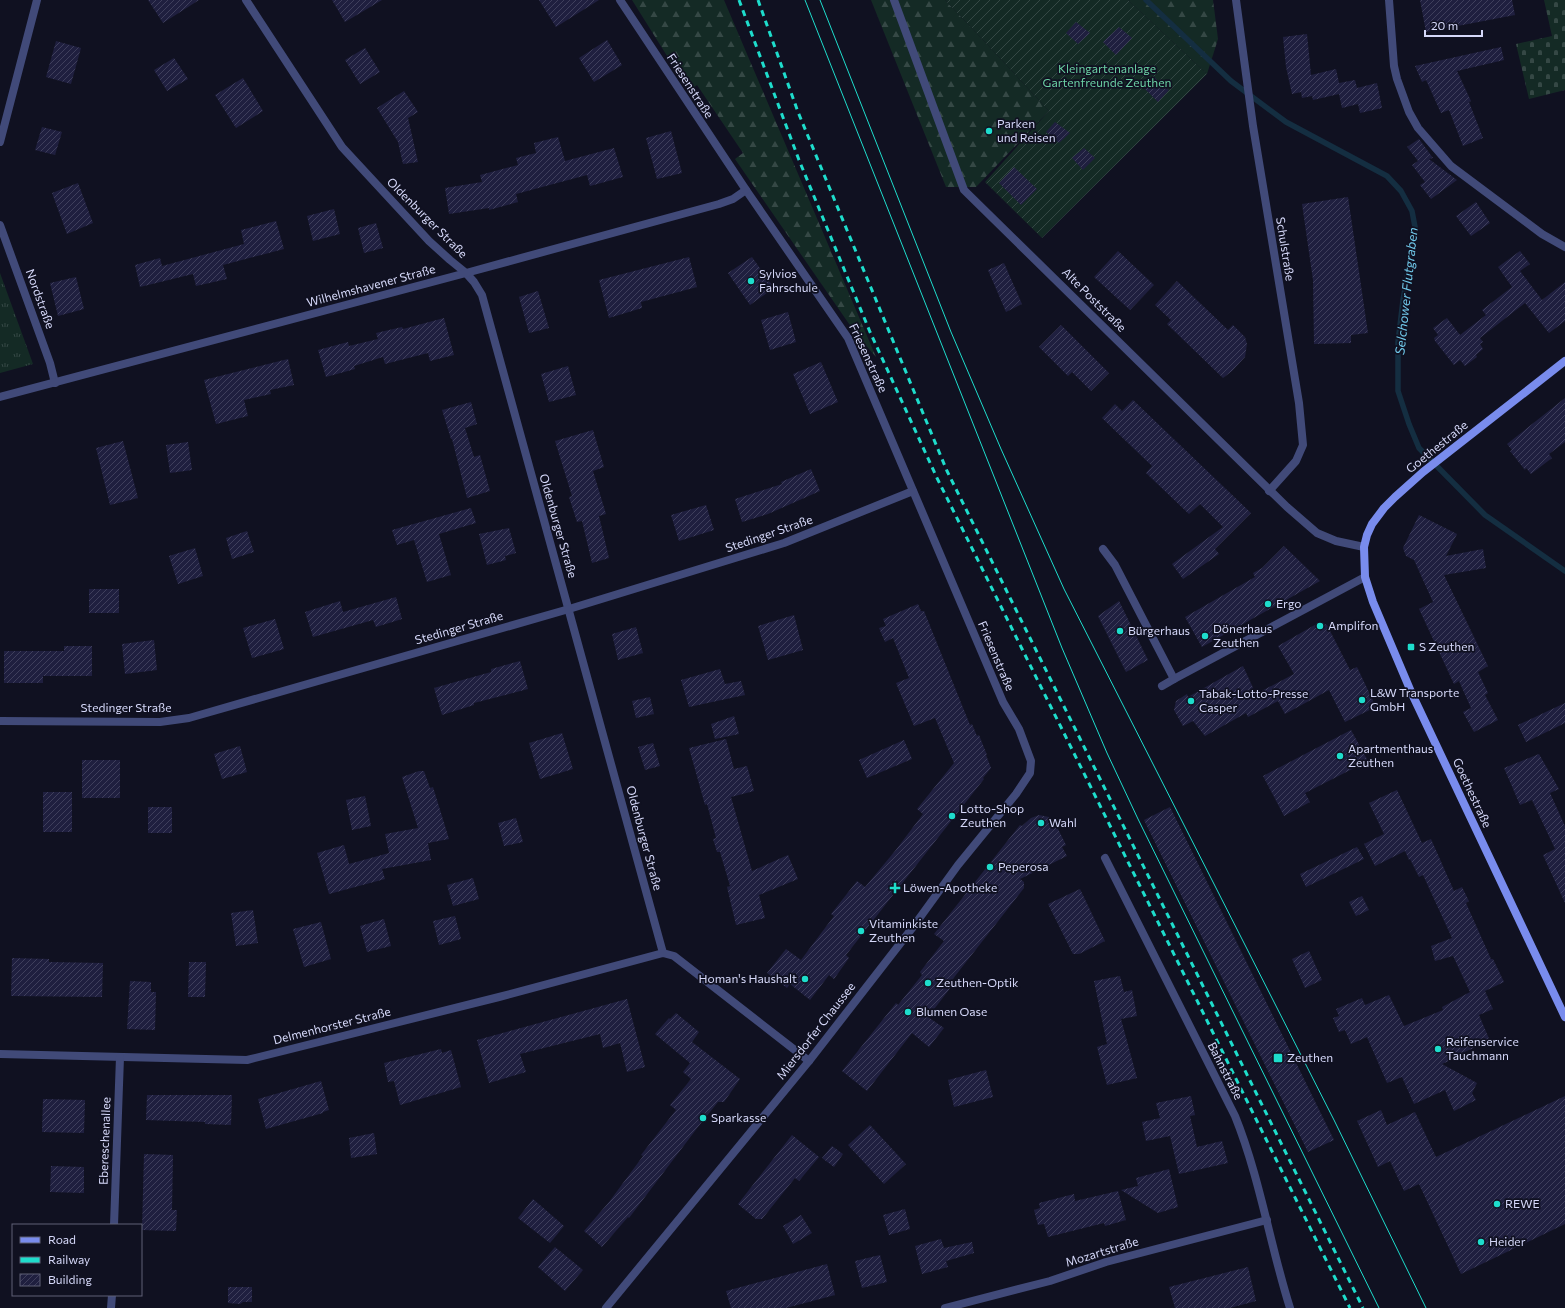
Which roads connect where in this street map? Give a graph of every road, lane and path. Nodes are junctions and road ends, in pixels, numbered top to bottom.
1 (37, 0) edge
2 (246, 0) edge
3 (620, 0) edge
4 (894, 0) edge
5 (1236, 0) edge
6 (1390, 0) edge
7 (0, 142) edge
8 (746, 190) junction
9 (0, 225) edge
10 (1565, 247) edge
11 (466, 273) junction
12 (1565, 361) edge
13 (55, 383) junction
14 (0, 397) edge
15 (1269, 491) junction
16 (913, 492) junction
17 (1364, 548) junction
18 (1103, 549) dead end
19 (1365, 577) junction
20 (569, 608) junction
21 (1174, 679) junction
22 (1162, 686) dead end
23 (0, 720) edge
24 (1031, 761) joint
25 (1105, 858) dead end
26 (663, 953) junction
27 (1565, 1017) edge
28 (0, 1054) edge
29 (120, 1058) junction
30 (809, 1061) junction
31 (1266, 1220) junction
32 (114, 1224) edge
33 (112, 1296) edge
34 (111, 1308) edge
35 (606, 1308) edge
36 (945, 1308) edge
37 (1290, 1308) edge

1 - 7 street
2 - 11 street, Oldenburger Straße
3 - 8 street, Friesenstraße
4 - 15 street, Alte Poststraße
5 - 15 street, Schulstraße
6 - 10 street
8 - 11 street, Wilhelmshavener Straße
8 - 16 street, Friesenstraße
9 - 13 street, Nordstraße
11 - 13 street, Wilhelmshavener Straße
11 - 20 street, Oldenburger Straße
12 - 17 main road, Goethestraße
13 - 14 street, Wilhelmshavener Straße
15 - 17 street, Alte Poststraße
16 - 20 street, Stedinger Straße
16 - 24 street, Friesenstraße
17 - 19 main road, Goethestraße
18 - 21 street
19 - 21 street
19 - 27 main road, Goethestraße
20 - 23 street, Stedinger Straße
20 - 26 street, Oldenburger Straße
21 - 22 street
24 - 30 street, Miersdorfer Chaussee
25 - 31 street, Bahnstraße
26 - 29 street, Delmenhorster Straße
26 - 30 street
28 - 29 street, Delmenhorster Straße
29 - 32 street, Ebereschenallee
30 - 35 street, Miersdorfer Chaussee
31 - 36 street, Mozartstraße
31 - 37 street, Bahnstraße
33 - 34 street

